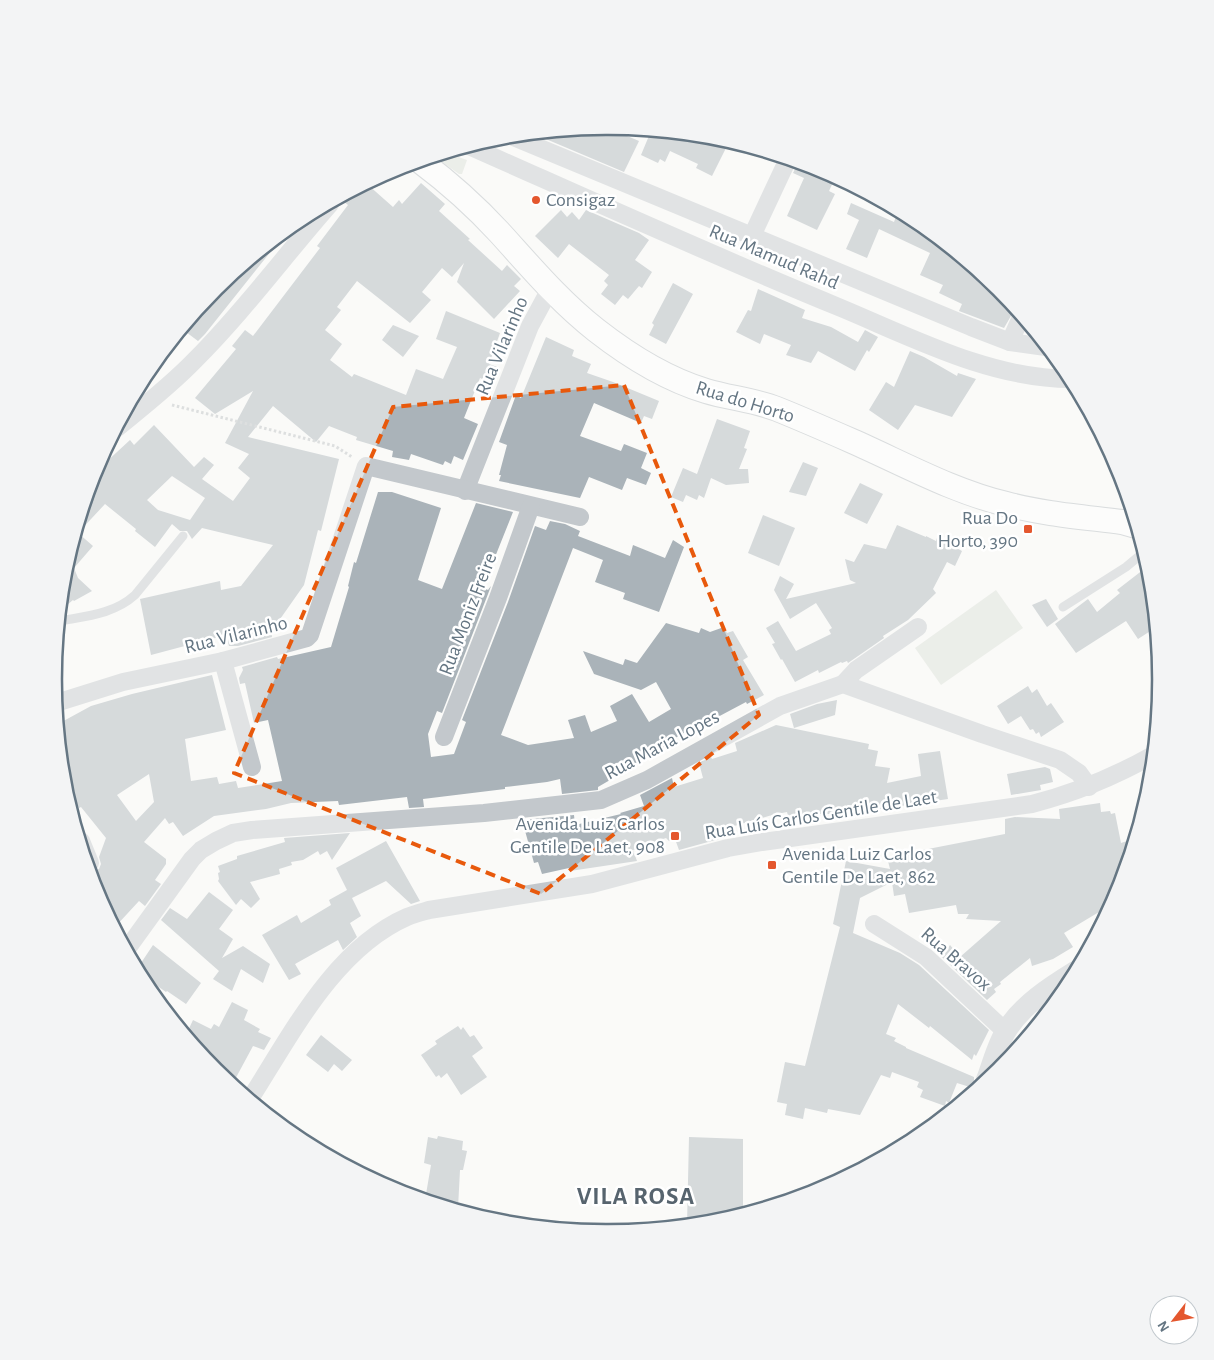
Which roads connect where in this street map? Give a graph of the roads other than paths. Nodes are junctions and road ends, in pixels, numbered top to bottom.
1 (525, 142) edge
2 (480, 151) edge
3 (785, 165) edge
4 (426, 166) edge
5 (318, 219) edge
6 (752, 236) junction
7 (550, 290) junction
8 (1018, 324) edge
9 (1010, 342) junction
10 (1037, 346) edge
11 (1061, 379) edge
12 (130, 418) edge
13 (465, 491) junction
14 (531, 506) junction
15 (580, 517) dead end
16 (1129, 524) edge
17 (183, 536) dead end
18 (1137, 558) edge
19 (1063, 607) dead end
20 (66, 620) edge
21 (918, 627) dead end
22 (223, 661) junction
23 (843, 684) junction
24 (63, 700) edge
25 (444, 737) dead end
26 (1146, 759) edge
27 (252, 767) dead end
28 (1089, 786) junction
29 (874, 924) dead end
30 (131, 944) edge
31 (1062, 979) edge
32 (1006, 1032) junction
33 (993, 1064) edge
34 (254, 1094) edge

1 - 6 street, Rua Mamud Rahd
2 - 11 street, Rua Mamud Rahd
3 - 6 street
4 - 7 main road, Rua do Horto
5 - 12 street
6 - 9 street, Rua Mamud Rahd
7 - 13 street, Rua Vilarinho
7 - 16 main road, Rua do Horto
8 - 9 street
9 - 10 street, Rua Mamud Rahd
13 - 14 street
13 - 22 street, Rua Vilarinho
14 - 15 street
14 - 25 street, Rua Moniz Freire
17 - 20 lane
18 - 19 lane
21 - 23 street
22 - 24 street, Rua Vilarinho
22 - 27 street
23 - 28 street
23 - 30 street, Rua Maria Lopes
26 - 28 street, Rua Luís Carlos Gentile de Laet
28 - 34 street, Rua Luís Carlos Gentile de Laet
29 - 32 street, Rua Bravox
31 - 32 street
32 - 33 street

